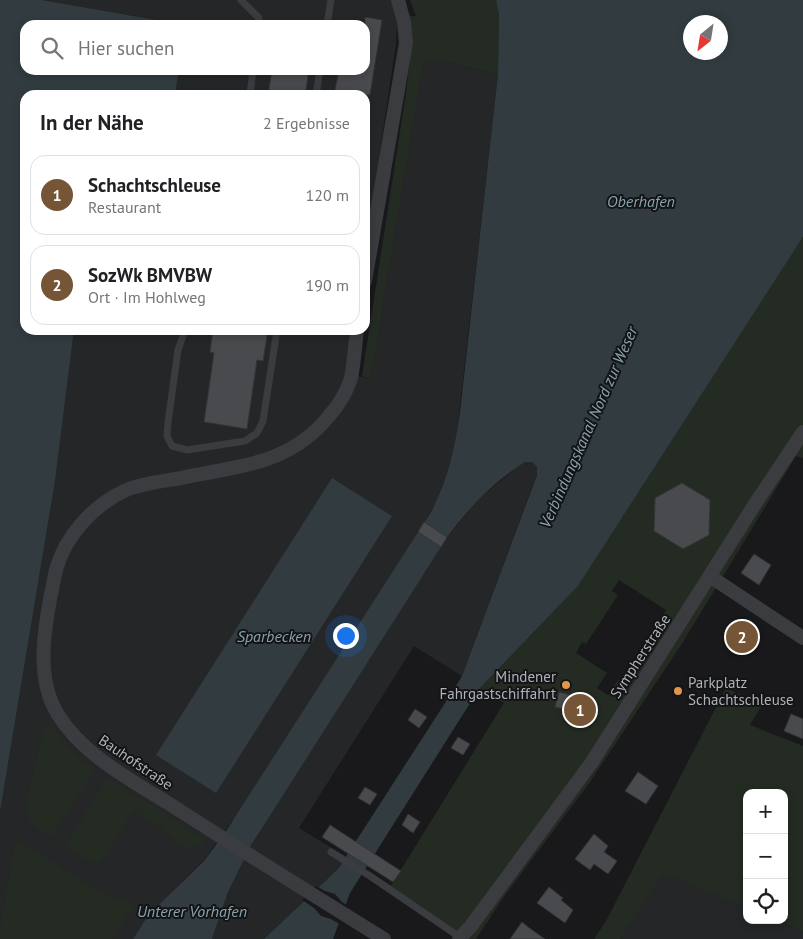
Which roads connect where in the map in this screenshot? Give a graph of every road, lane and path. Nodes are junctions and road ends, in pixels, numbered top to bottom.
1 (242, 0) edge
2 (331, 0) edge
3 (398, 0) edge
4 (259, 20) edge
5 (328, 20) edge
6 (252, 75) edge
7 (319, 75) edge
8 (251, 90) edge
9 (317, 90) edge
10 (370, 252) edge
11 (182, 335) edge
12 (276, 335) edge
13 (357, 335) edge
14 (803, 432) edge
15 (711, 577) junction
16 (803, 638) edge
17 (330, 852) dead end
18 (460, 938) edge
19 (384, 939) edge

1 - 4 lane
2 - 5 lane
3 - 10 street
6 - 8 lane
7 - 9 lane
11 - 12 lane
13 - 19 street, Bauhofstraße
14 - 15 street, Sympherstraße
15 - 16 street
15 - 18 street, Sympherstraße
17 - 18 lane

